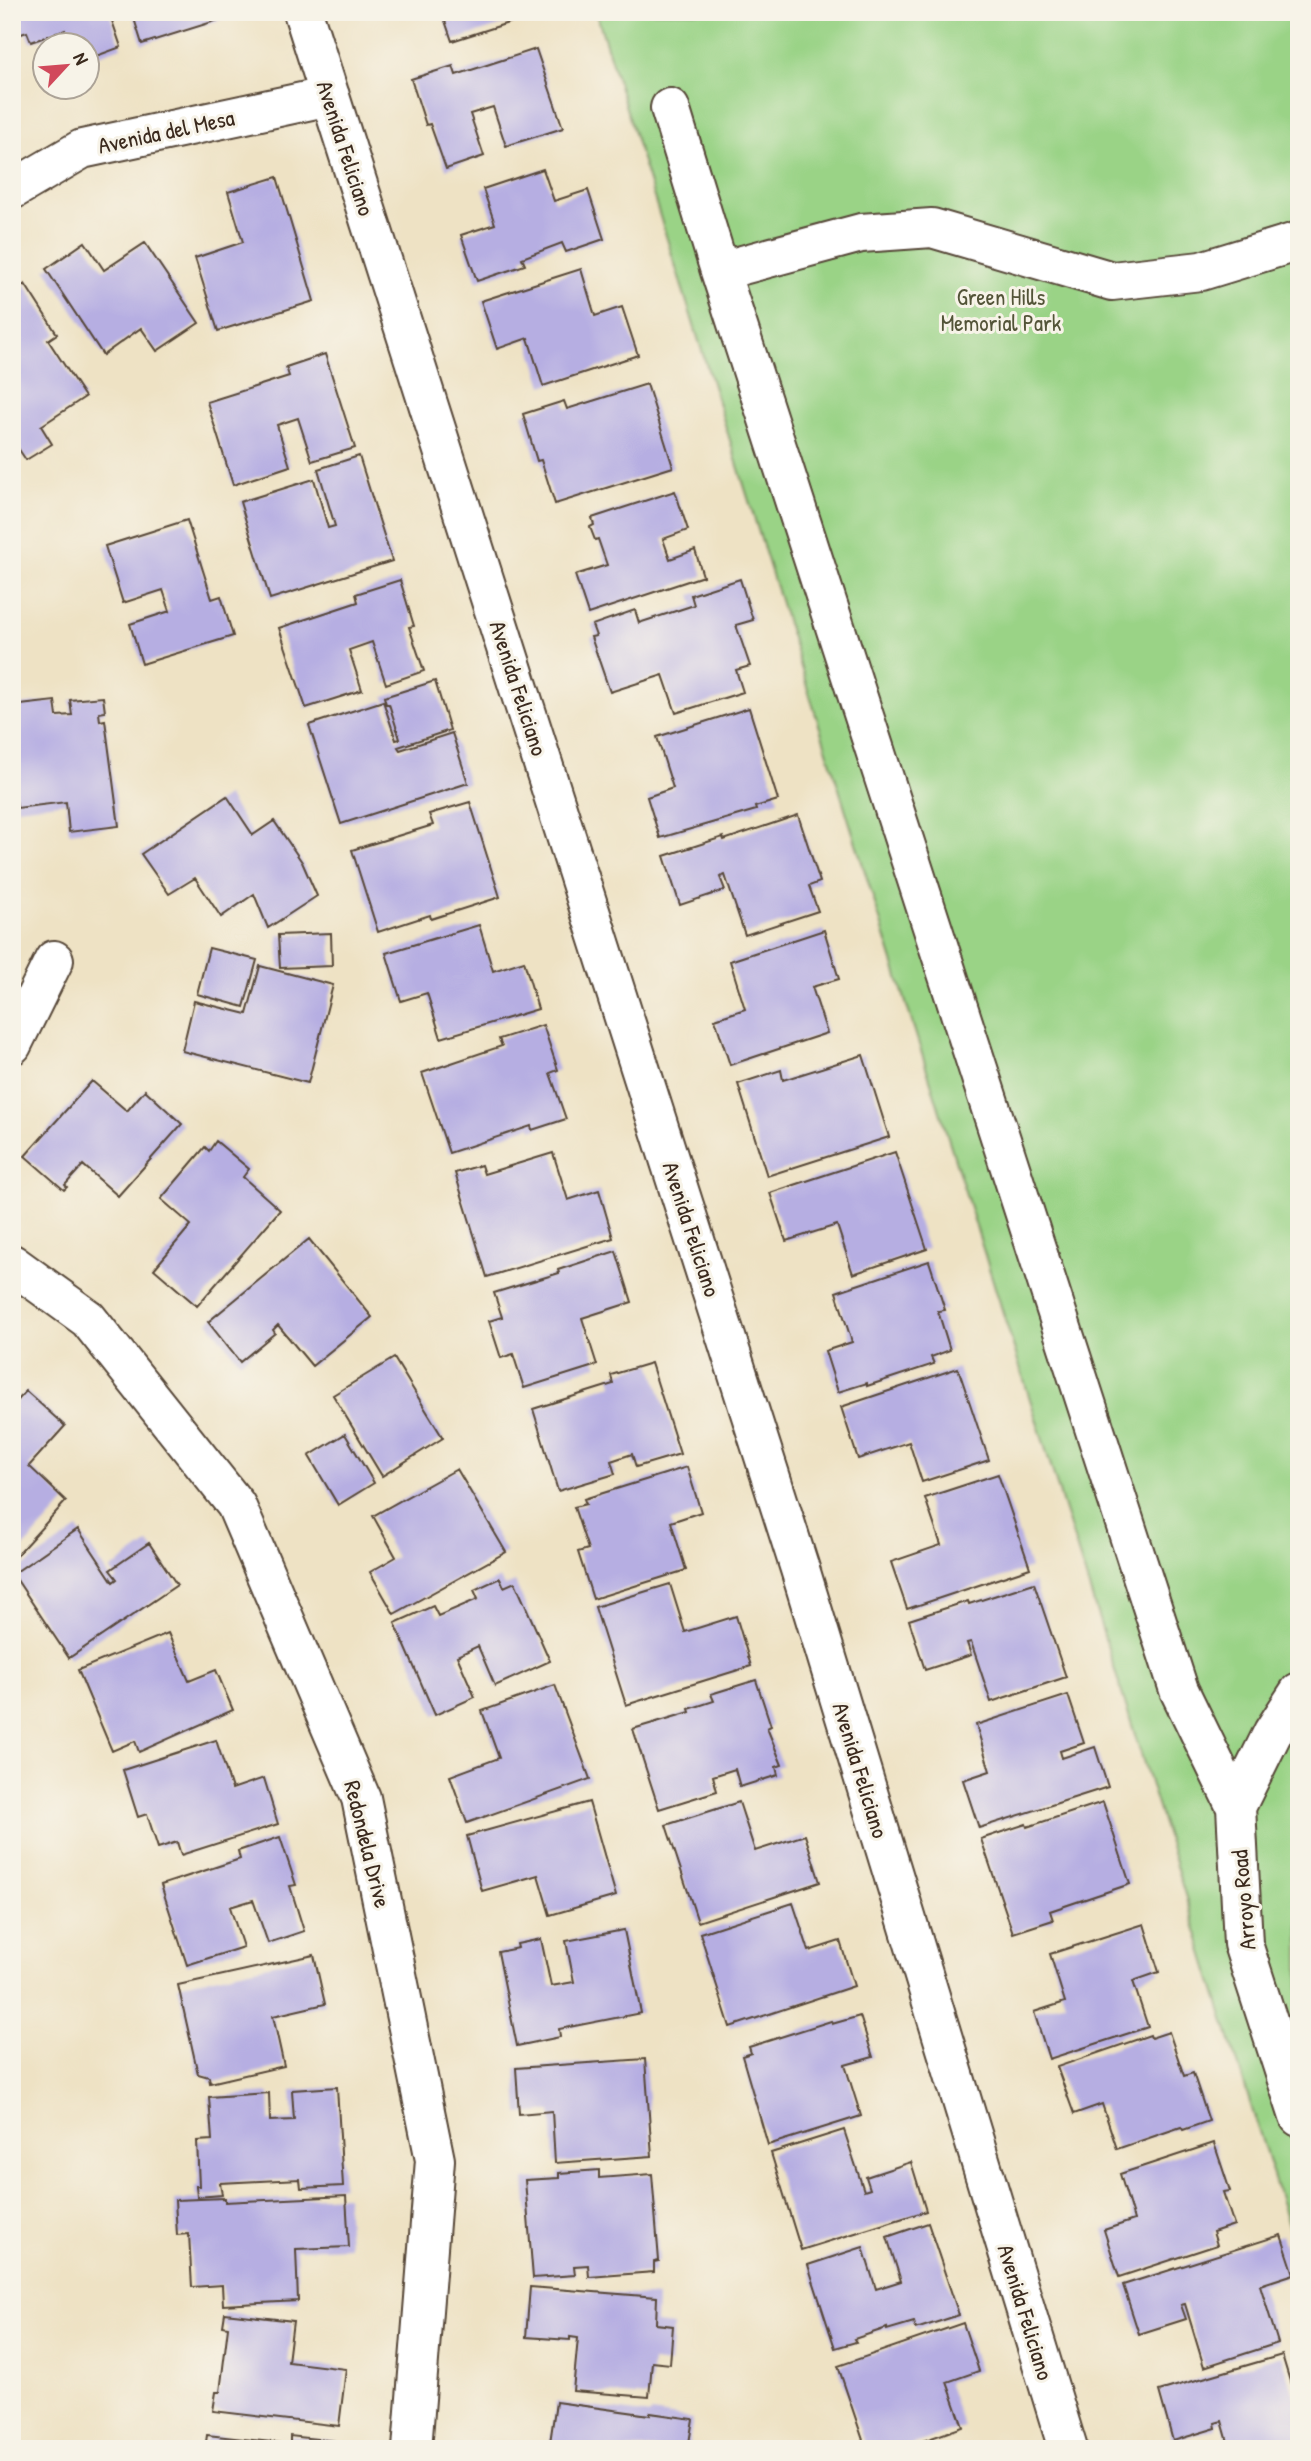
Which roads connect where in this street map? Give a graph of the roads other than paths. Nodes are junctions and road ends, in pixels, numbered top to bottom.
1 (303, 12) edge
2 (330, 96) junction
3 (670, 108) dead end
4 (12, 190) edge
5 (1299, 241) edge
6 (720, 271) junction
7 (54, 960) dead end
8 (12, 1045) edge
9 (12, 1264) edge
10 (1299, 1692) edge
11 (1236, 1807) junction
12 (1299, 2117) edge
13 (412, 2449) edge
14 (1068, 2449) edge

1 - 2 street, Avenida Feliciano
2 - 4 street, Avenida del Mesa
2 - 14 street, Avenida Feliciano
3 - 6 street
5 - 6 street
6 - 11 street
7 - 8 street
9 - 13 street, Redondela Drive
10 - 11 street, Arroyo Road
11 - 12 street, Arroyo Road

